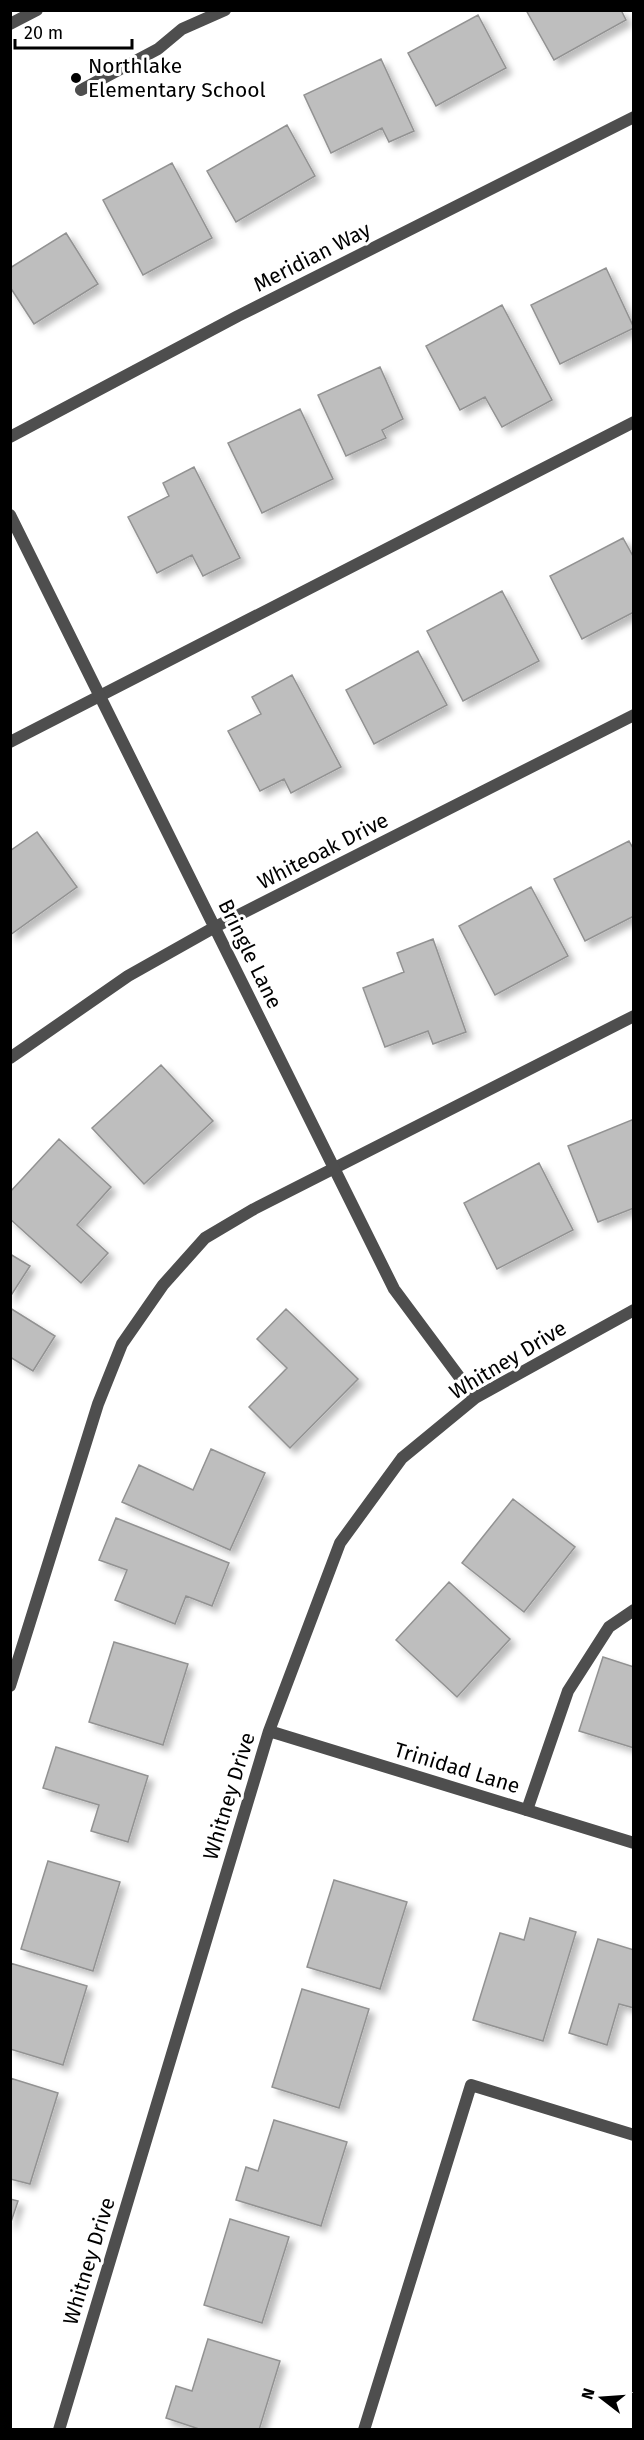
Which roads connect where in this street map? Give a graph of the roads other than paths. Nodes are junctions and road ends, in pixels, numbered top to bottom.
1 (37, 10) edge
2 (225, 10) edge
3 (10, 24) edge
4 (81, 90) dead end
5 (633, 117) edge
6 (633, 422) edge
7 (10, 437) edge
8 (10, 515) edge
9 (100, 694) junction
10 (633, 715) edge
11 (10, 742) edge
12 (215, 927) junction
13 (633, 1016) edge
14 (10, 1058) edge
15 (334, 1167) junction
16 (633, 1310) edge
17 (475, 1398) junction
18 (633, 1610) edge
19 (10, 1686) edge
20 (269, 1731) junction
21 (527, 1810) junction
22 (633, 1843) edge
23 (633, 2135) edge
24 (59, 2430) edge
25 (364, 2430) edge

1 - 3 street
2 - 4 street
5 - 7 street, Meridian Way
6 - 9 street
8 - 9 street, Bringle Lane
9 - 11 street
9 - 12 street, Bringle Lane
10 - 12 street, Whiteoak Drive
12 - 14 street, Whiteoak Drive
12 - 15 street, Bringle Lane
13 - 15 street
15 - 17 street, Bringle Lane
15 - 19 street
16 - 17 street, Whitney Drive
17 - 20 street, Whitney Drive
18 - 21 street
20 - 21 street, Trinidad Lane
20 - 24 street, Whitney Drive
21 - 22 street, Trinidad Lane
23 - 25 street

